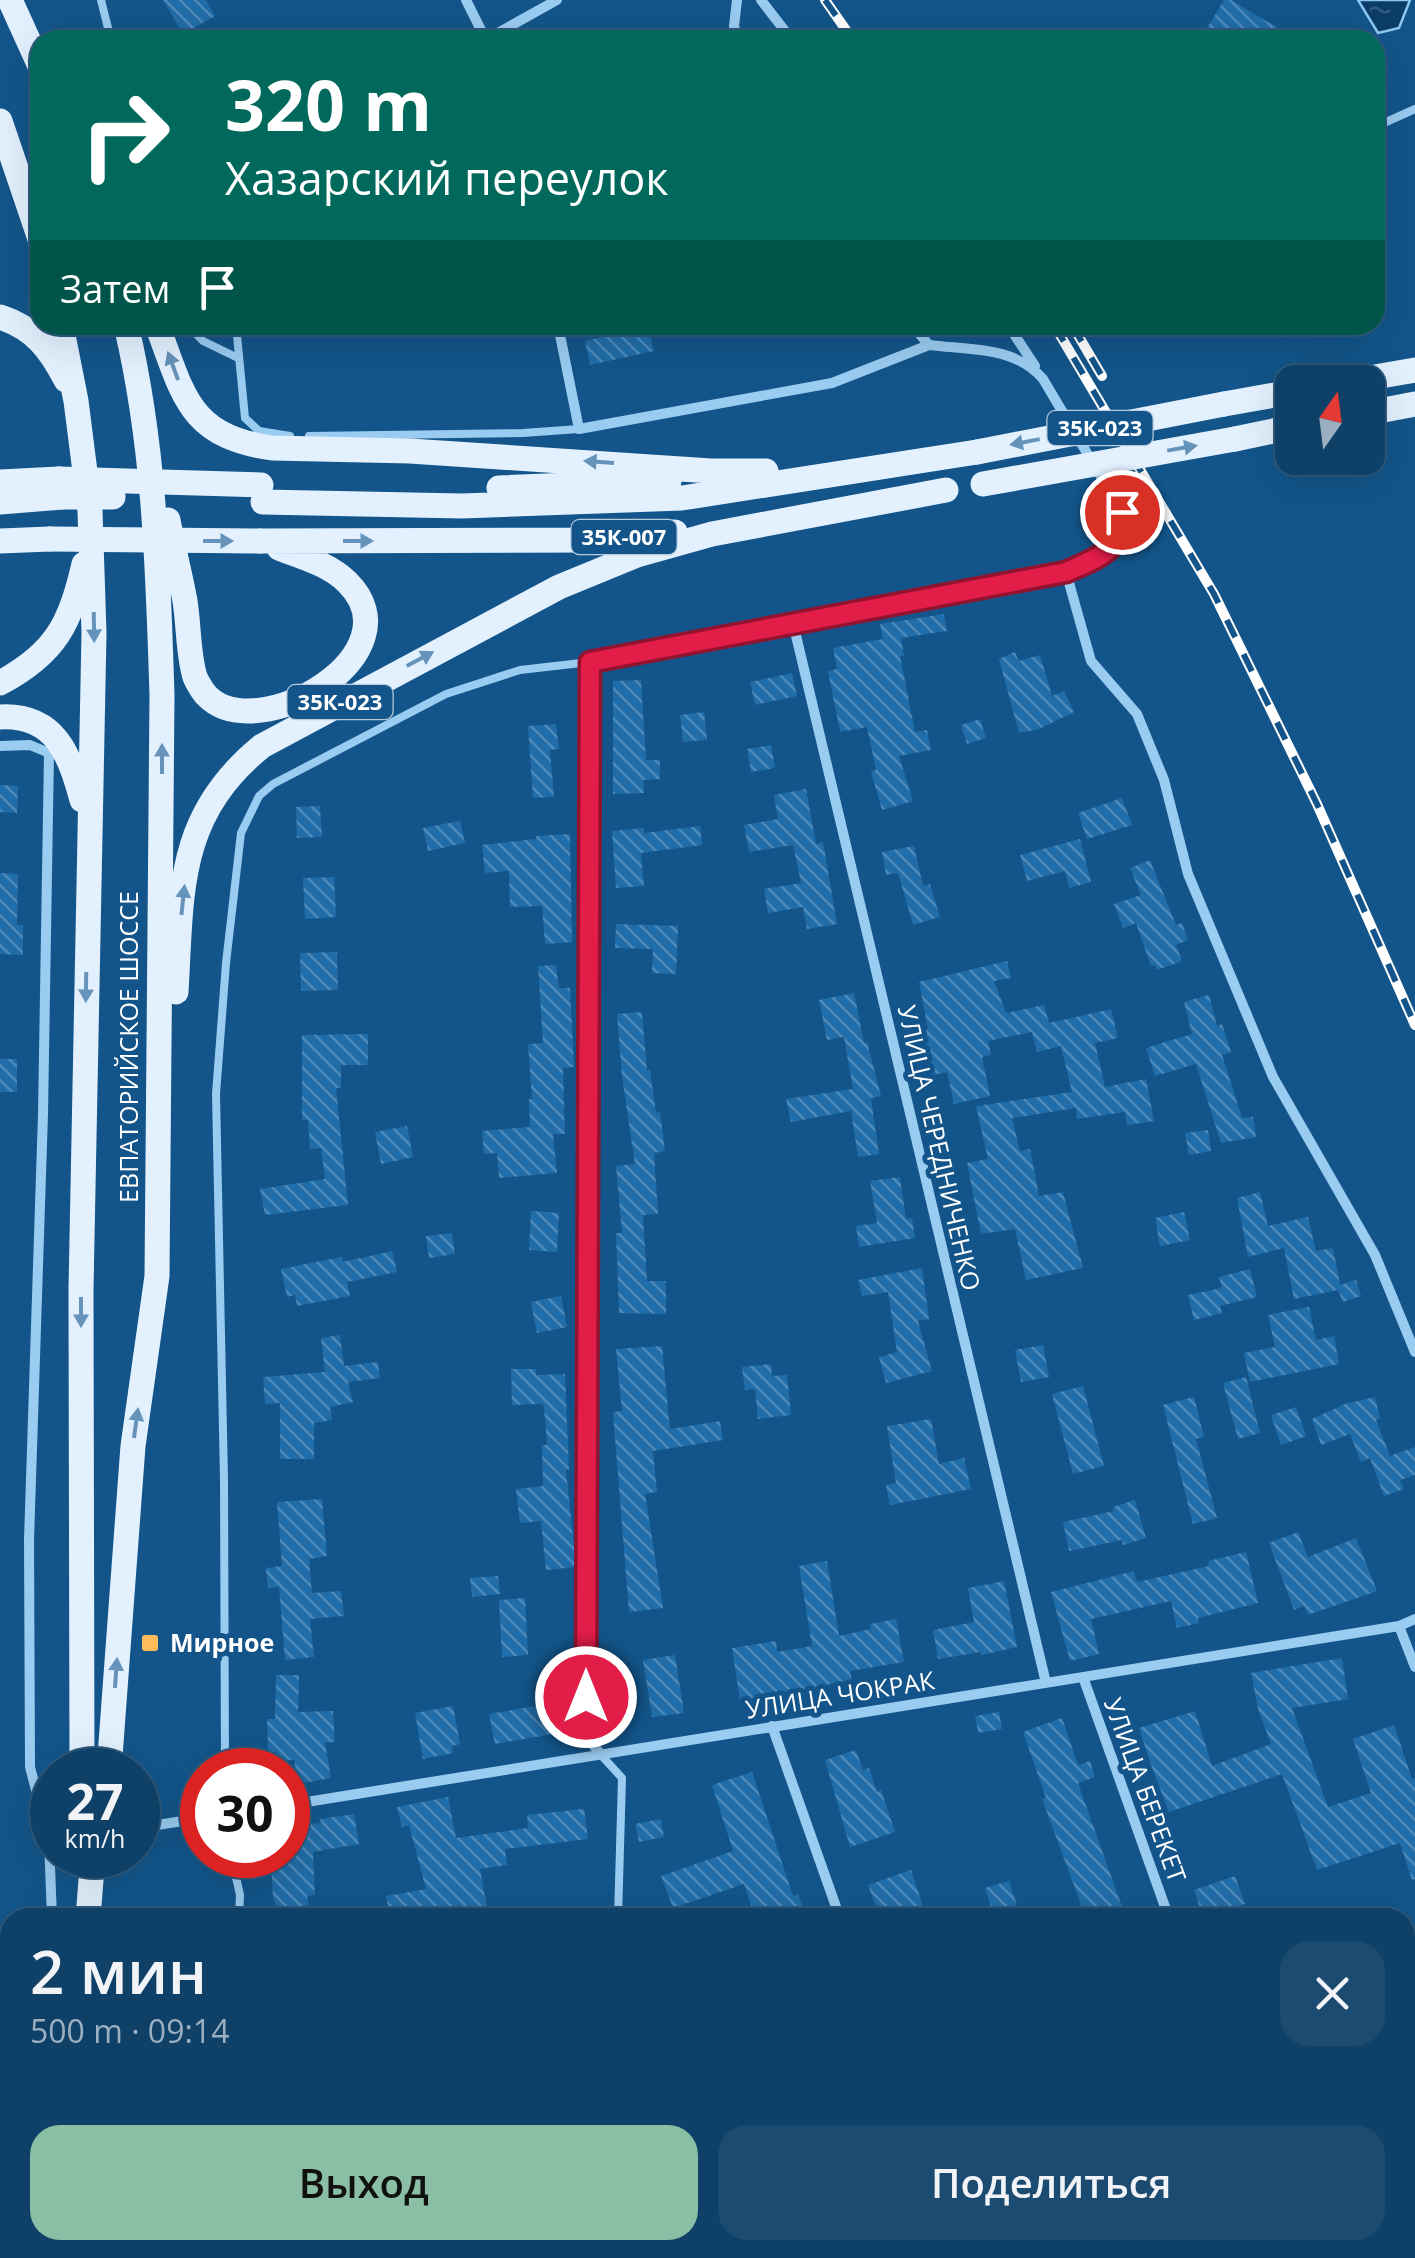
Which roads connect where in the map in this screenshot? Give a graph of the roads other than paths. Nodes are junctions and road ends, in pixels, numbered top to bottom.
1 (10, 0) edge
2 (101, 0) edge
3 (466, 0) edge
4 (557, 0) edge
5 (737, 0) edge
6 (761, 0) edge
7 (108, 30) edge
8 (481, 30) edge
9 (504, 30) edge
10 (735, 30) edge
11 (784, 30) edge
12 (30, 44) edge
13 (1415, 109) edge
14 (0, 120) edge
15 (1385, 123) edge
16 (30, 209) edge
17 (0, 316) edge
18 (30, 331) edge
19 (35, 335) edge
20 (63, 335) edge
21 (128, 335) edge
22 (162, 335) edge
23 (197, 335) edge
24 (237, 335) edge
25 (560, 335) edge
26 (920, 335) edge
27 (1014, 335) edge
28 (928, 345) junction
29 (238, 358) junction
30 (1415, 370) edge
31 (1385, 375) edge
32 (1043, 379) junction
33 (1275, 395) edge
34 (76, 400) junction
35 (143, 402) junction
36 (1415, 404) edge
37 (1385, 410) edge
38 (1385, 414) edge
39 (1415, 414) edge
40 (580, 429) junction
41 (1275, 430) edge
42 (933, 460) junction
43 (766, 471) junction
44 (0, 482) edge
45 (983, 484) joint
46 (61, 488) junction
47 (946, 490) junction
48 (262, 494) junction
49 (0, 502) edge
50 (92, 530) junction
51 (0, 541) edge
52 (260, 541) junction
53 (1066, 572) junction
54 (793, 623) junction
55 (590, 662) junction
56 (0, 684) edge
57 (0, 717) edge
58 (0, 746) edge
59 (88, 823) junction
60 (158, 1276) junction
61 (1415, 1352) edge
62 (1415, 1619) edge
63 (1399, 1626) junction
64 (1415, 1667) edge
65 (1083, 1676) junction
66 (1046, 1682) junction
67 (772, 1726) junction
68 (82, 1748) edge
69 (111, 1748) edge
70 (225, 1748) edge
71 (600, 1753) junction
72 (30, 1767) edge
73 (310, 1801) edge
74 (51, 1878) edge
75 (91, 1878) edge
76 (236, 1878) edge
77 (52, 1908) edge
78 (89, 1908) edge
79 (240, 1908) edge
80 (618, 1908) edge
81 (836, 1908) edge
82 (1165, 1908) edge

1 - 12 main road
2 - 7 lane
3 - 8 street
4 - 9 street
5 - 10 street
6 - 11 street
13 - 15 lane
14 - 16 main road
17 - 18 main road
19 - 34 main road
20 - 34 main road, ЕВПАТОРИЙСКОЕ ШОССЕ
21 - 35 main road, ЕВПАТОРИЙСКОЕ ШОССЕ
43 -> 22 main road
23 - 29 lane
24 - 29 lane
25 - 40 street
26 - 28 street
27 - 32 street
28 - 32 street
28 - 40 street
29 - 40 lane
30 - 31 main road
32 - 53 street
33 -> 42 main road, 35К-023, bridge
34 - 50 main road, ЕВПАТОРИЙСКОЕ ШОССЕ
35 - 52 main road
60 -> 35 main road, ЕВПАТОРИЙСКОЕ ШОССЕ
36 - 37 main road
38 - 39 main road
45 -> 41 main road, 35К-023, bridge
42 - 43 main road
42 - 48 main road, 35К-023
43 - 48 main road
44 - 46 main road
45 - 47 main road, 35К-007
46 - 48 main road, 35К-023, bridge
46 - 49 main road
52 -> 47 main road, 35К-007
60 -> 47 main road, 35К-023
50 - 56 main road
50 -> 59 main road, ЕВПАТОРИЙСКОЕ ШОССЕ
51 -> 52 main road, bridge
53 - 54 street
53 - 61 street
54 - 55 street
54 - 66 street, УЛИЦА ЧЕРЕДНИЧЕНКО
55 - 70 lane
55 - 71 street
57 - 59 main road
58 - 72 street
59 -> 68 main road, ЕВПАТОРИЙСКОЕ ШОССЕ
69 -> 60 main road, ЕВПАТОРИЙСКОЕ ШОССЕ
62 - 63 street, УЛИЦА ЧОКРАК
63 - 64 street
63 - 65 street, УЛИЦА ЧОКРАК
65 - 66 street, УЛИЦА ЧОКРАК
65 - 82 street, УЛИЦА БЕРЕКЕТ
66 - 67 street, УЛИЦА ЧОКРАК
67 - 71 street, УЛИЦА ЧОКРАК
67 - 81 street
71 - 73 street, УЛИЦА ЧОКРАК
71 - 80 lane
74 - 77 street
75 - 78 main road
76 - 79 lane

